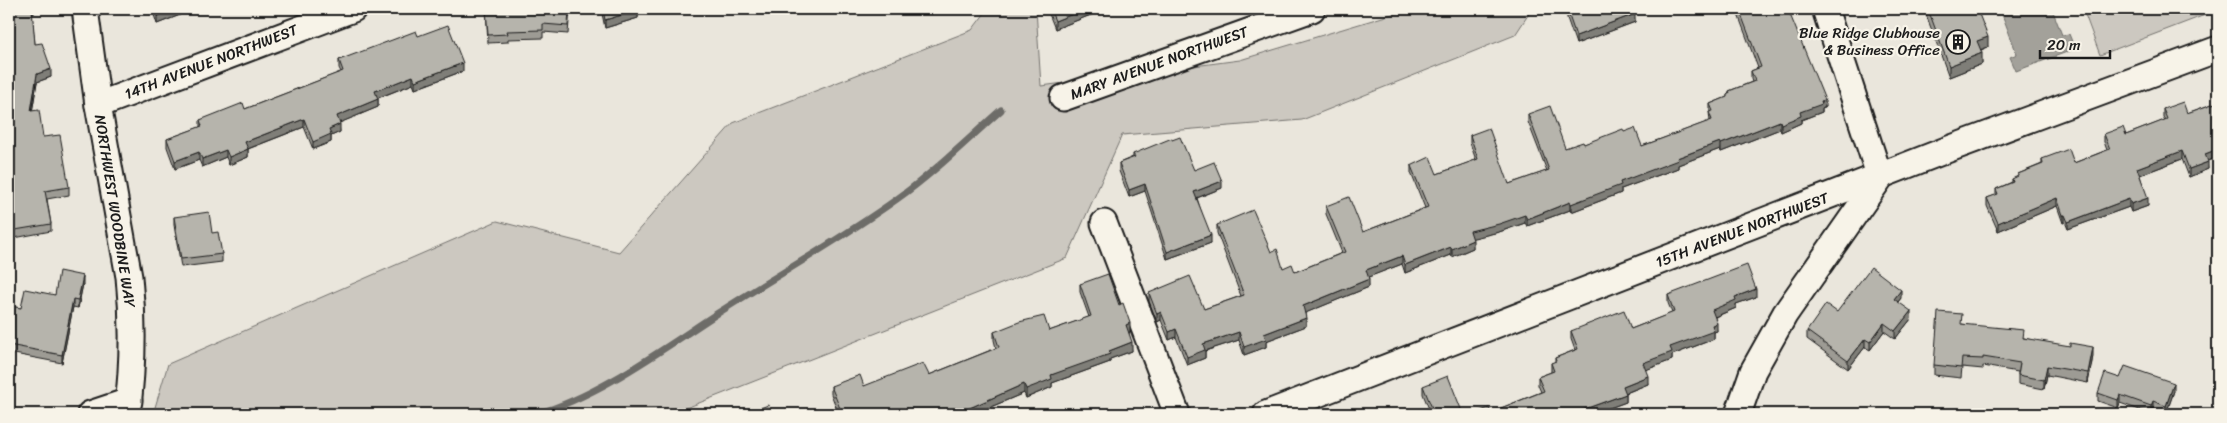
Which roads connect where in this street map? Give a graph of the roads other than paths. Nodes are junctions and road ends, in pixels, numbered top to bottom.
1 (85, 9) edge
2 (353, 9) edge
3 (1312, 9) edge
4 (1826, 12) dead end
5 (2218, 49) edge
6 (1063, 98) dead end
7 (98, 105) junction
8 (1880, 178) junction
9 (1104, 222) dead end
10 (128, 408) edge
11 (90, 414) edge
12 (1177, 414) edge
13 (1266, 414) edge
14 (1738, 414) edge

1 - 7 street, NORTHWEST WOODBINE WAY
2 - 7 street, 14TH AVENUE NORTHWEST
3 - 6 street, MARY AVENUE NORTHWEST
4 - 8 street
5 - 8 street, 15TH AVENUE NORTHWEST
7 - 10 street, NORTHWEST WOODBINE WAY
8 - 13 street, 15TH AVENUE NORTHWEST
8 - 14 street
9 - 12 street
10 - 11 street

